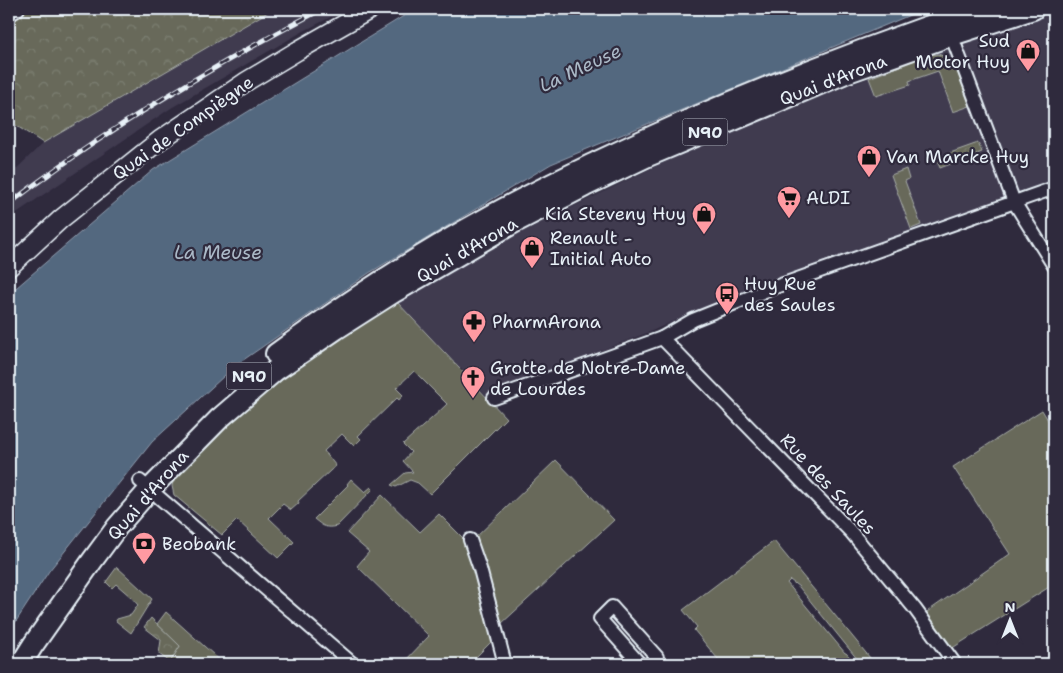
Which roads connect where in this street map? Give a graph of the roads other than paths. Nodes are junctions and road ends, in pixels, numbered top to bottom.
1 (18, 9) edge
2 (372, 9) edge
3 (978, 9) edge
4 (1032, 9) edge
5 (9, 15) edge
6 (949, 28) junction
7 (1054, 188) edge
8 (1014, 202) junction
9 (1054, 266) edge
10 (9, 267) edge
11 (662, 338) junction
12 (494, 398) dead end
13 (145, 485) junction
14 (470, 540) dead end
15 (9, 658) edge
16 (21, 664) edge
17 (353, 664) edge
18 (505, 664) edge
19 (640, 664) edge
20 (649, 664) edge
21 (954, 664) edge

1 - 5 street
2 - 10 main road, Quai de Compiègne
3 - 6 main road, Quai d'Arona / N90
4 - 6 main road, Quai d'Arona / N90
6 - 8 street
6 - 13 main road, Quai d'Arona / N90
7 - 8 street
8 - 9 street
8 - 11 street
11 - 12 street
11 - 21 street, Rue des Saules
13 - 15 main road, Quai d'Arona / N90
13 - 16 main road, Quai d'Arona / N90
13 - 17 street
14 - 18 street
19 - 20 street

